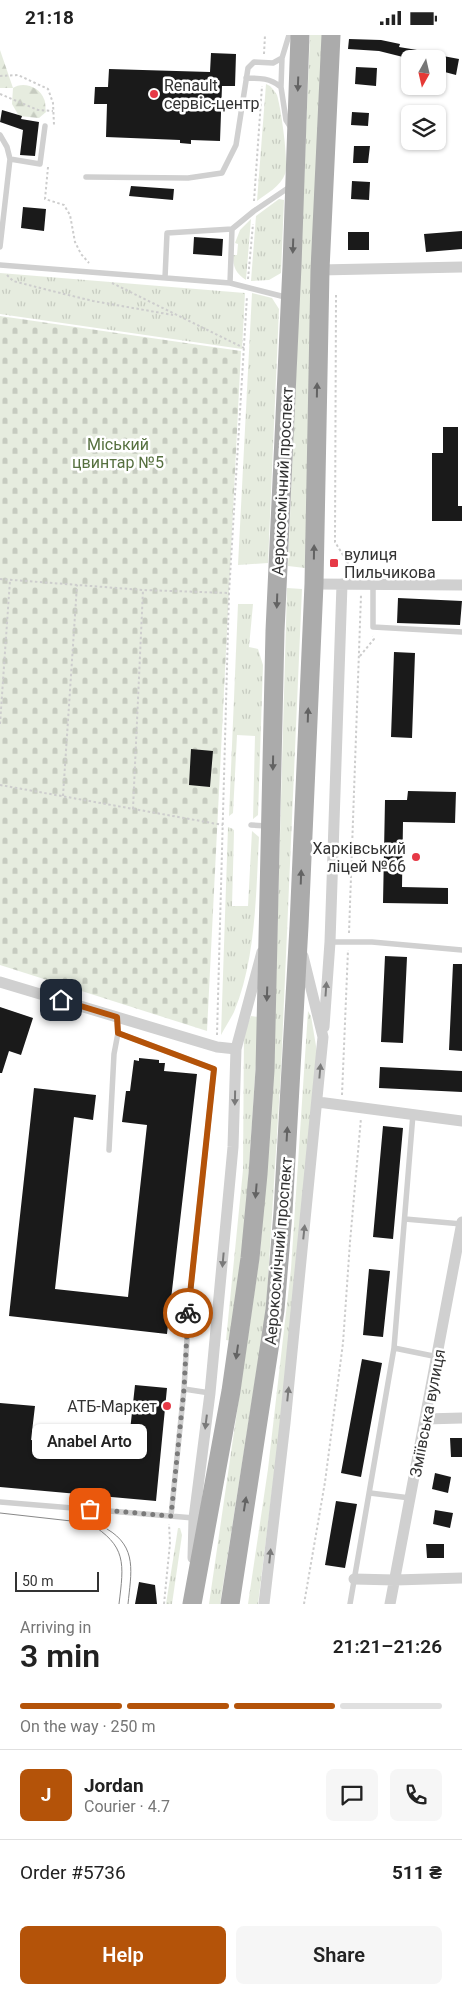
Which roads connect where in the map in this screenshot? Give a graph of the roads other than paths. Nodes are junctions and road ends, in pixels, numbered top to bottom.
1 (289, 35) edge
2 (300, 35) edge
3 (331, 35) edge
4 (282, 58) junction
5 (246, 78) junction
6 (281, 87) junction
7 (45, 126) dead end
8 (0, 135) edge
9 (296, 137) junction
10 (10, 159) junction
11 (86, 177) dead end
12 (294, 184) junction
13 (232, 229) junction
14 (0, 247) edge
15 (0, 265) edge
16 (462, 267) edge
17 (328, 270) junction
18 (165, 277) junction
19 (230, 283) junction
20 (291, 298) junction
21 (314, 584) junction
22 (342, 585) junction
23 (367, 585) junction
24 (462, 585) edge
25 (462, 632) edge
26 (251, 825) dead end
27 (272, 827) junction
28 (299, 926) junction
29 (269, 927) junction
30 (330, 942) junction
31 (462, 950) edge
32 (0, 981) edge
33 (117, 1017) junction
34 (118, 1033) junction
35 (323, 1037) junction
36 (236, 1049) junction
37 (318, 1102) junction
38 (413, 1114) junction
39 (462, 1121) edge
40 (109, 1150) dead end
41 (405, 1219) junction
42 (462, 1223) edge
43 (457, 1271) edge
44 (394, 1348) junction
45 (438, 1357) junction
46 (184, 1389) junction
47 (210, 1393) junction
48 (462, 1418) edge
49 (425, 1419) junction
50 (370, 1493) junction
51 (410, 1499) junction
52 (0, 1502) edge
53 (170, 1516) junction
54 (194, 1518) junction
55 (462, 1578) edge
56 (354, 1579) junction
57 (395, 1580) junction
58 (192, 1603) edge
59 (230, 1604) edge
60 (264, 1604) edge
61 (350, 1604) edge
62 (390, 1604) edge

1 - 4 lane
2 -> 9 main road, Аерокосмічний проспект
3 - 17 main road, Аерокосмічний проспект
4 - 5 lane
4 - 6 lane
5 - 6 lane
5 - 11 lane
6 - 9 lane
7 - 10 lane
8 - 10 lane
9 - 12 main road, Аерокосмічний проспект
10 - 14 lane
12 - 13 lane
12 -> 20 main road, Аерокосмічний проспект
13 - 18 lane
13 - 19 lane
15 - 18 lane
16 - 17 street
21 -> 17 main road, Аерокосмічний проспект
18 - 19 lane
19 - 20 lane
20 -> 27 main road, Аерокосмічний проспект
21 - 22 street
28 -> 21 main road, Аерокосмічний проспект
22 - 23 street
22 - 30 street, Аерокосмічний проспект
23 - 24 street
23 - 25 lane
26 - 27 lane
27 - 29 main road, Аерокосмічний проспект
28 - 35 street, Аерокосмічний проспект
59 -> 28 main road, Аерокосмічний проспект
29 - 36 street, Аерокосмічний проспект
29 -> 58 main road, Аерокосмічний проспект
30 - 31 lane
35 -> 30 street, Аерокосмічний проспект
32 - 33 street
33 - 34 lane
33 - 36 street
34 - 40 lane
34 - 46 lane
37 -> 35 street, Аерокосмічний проспект
36 -> 47 street, Аерокосмічний проспект
37 - 38 street
60 -> 37 street, Аерокосмічний проспект
38 - 39 street
38 - 41 lane
41 - 42 lane
41 - 44 lane
42 - 43 street, Зміївська вулиця
43 - 45 street, Зміївська вулиця
44 - 45 lane
44 - 50 lane
45 - 49 street, Зміївська вулиця
46 - 47 lane
46 - 53 lane
47 -> 54 street, Аерокосмічний проспект
48 - 49 street
49 - 51 street, Зміївська вулиця
50 - 51 lane
50 - 56 lane
51 - 57 street, Зміївська вулиця
52 - 53 lane
53 - 54 lane
54 - 58 street, Аерокосмічний проспект
55 - 57 street
56 - 57 street
56 - 61 lane
57 - 62 street, Зміївська вулиця

